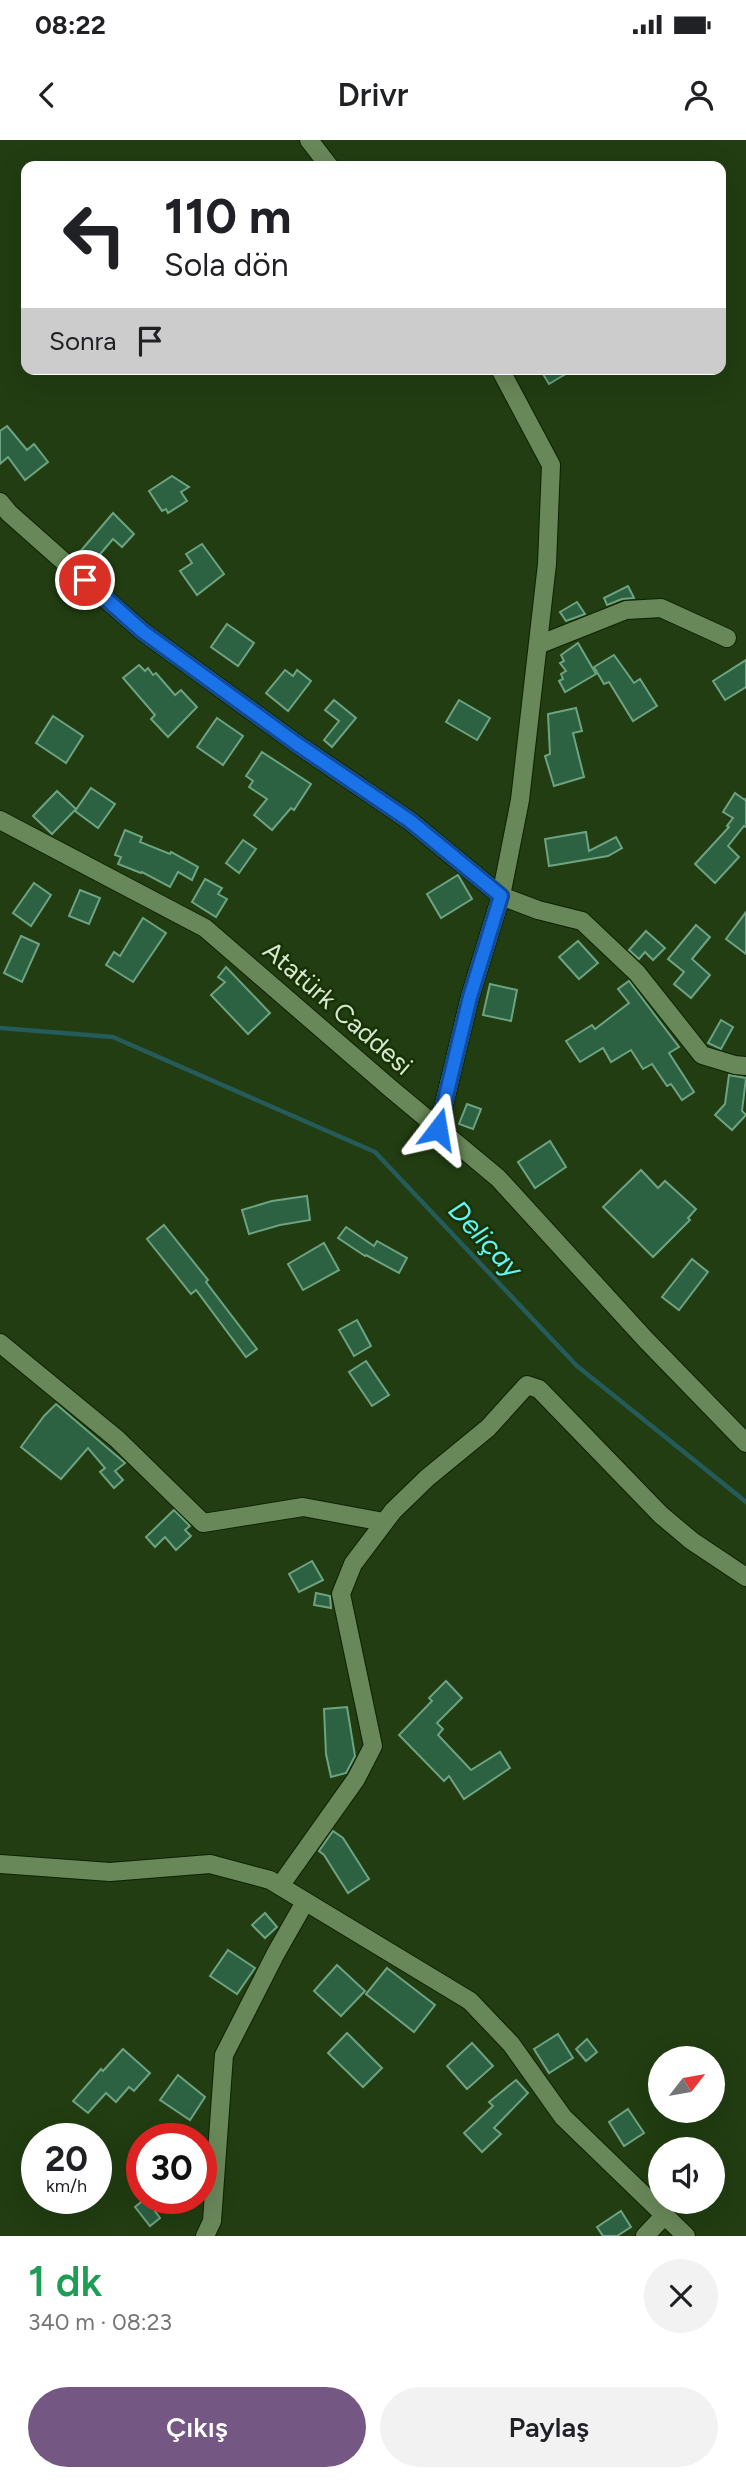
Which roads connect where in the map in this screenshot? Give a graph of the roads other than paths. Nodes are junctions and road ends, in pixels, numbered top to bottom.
1 (309, 140) edge
2 (325, 161) edge
3 (503, 375) edge
4 (0, 502) edge
5 (727, 638) dead end
6 (538, 645) junction
7 (0, 820) edge
8 (501, 896) junction
9 (746, 1066) edge
10 (438, 1129) junction
11 (0, 1343) edge
12 (746, 1443) edge
13 (384, 1522) junction
14 (746, 1577) edge
15 (0, 1864) edge
16 (280, 1886) junction
17 (305, 1902) junction
18 (664, 2216) junction
19 (205, 2236) edge
20 (645, 2236) edge
21 (686, 2236) edge

1 - 2 street
3 - 6 street
4 - 8 street
5 - 6 street
6 - 8 street
7 - 10 street, Atatürk Caddesi
8 - 9 street
8 - 10 street
10 - 12 street, Atatürk Caddesi
11 - 13 street
13 - 14 street
13 - 16 street
15 - 16 street
16 - 17 street
17 - 18 street
17 - 19 street
18 - 20 street
18 - 21 street

